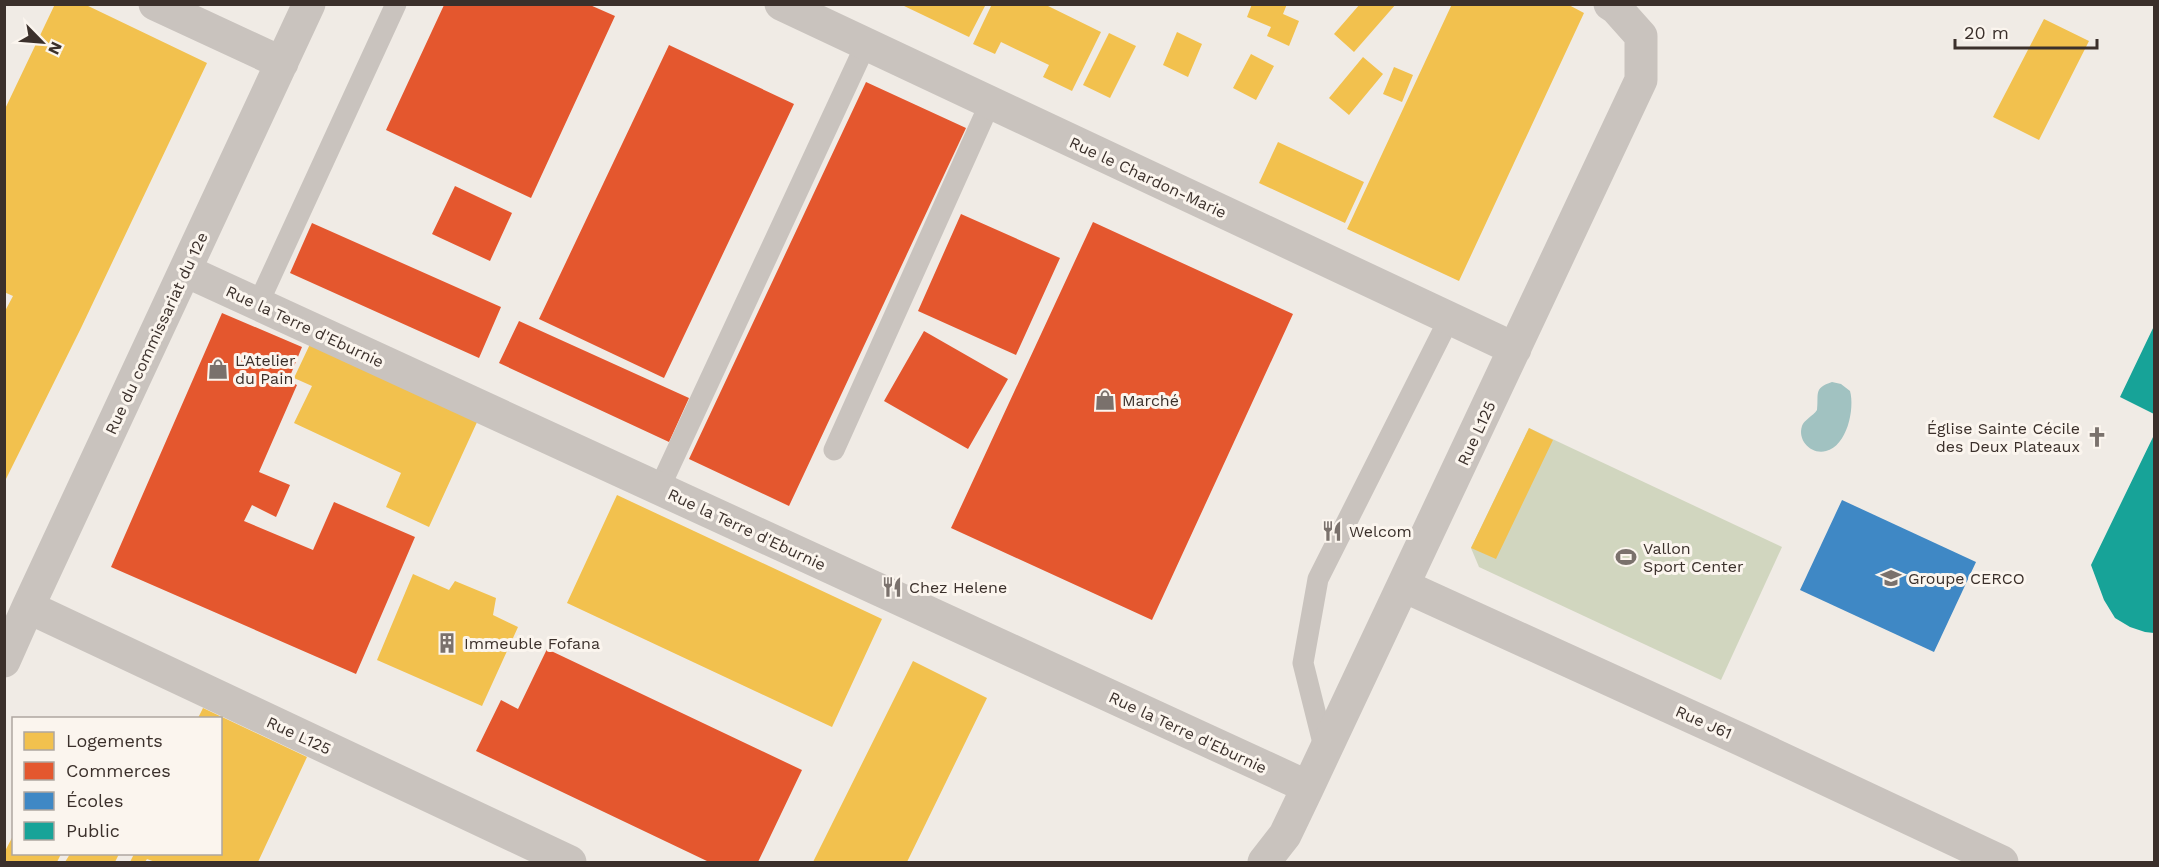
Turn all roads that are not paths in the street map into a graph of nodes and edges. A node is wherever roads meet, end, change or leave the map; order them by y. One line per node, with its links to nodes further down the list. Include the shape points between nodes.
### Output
1 (155, 4): 7 (street)
2 (309, 4): 7 (street, Rue du commissariat du 12e)
3 (396, 4): 10 (lane)
4 (780, 4): 6 (street, Rue le Chardon-Marie)
5 (1610, 4): 12 (street, Rue L125, via 1641,36 1641,80)
6 (866, 44): 8 (street, Rue le Chardon-Marie); 14 (lane)
7 (282, 63): 9 (street, Rue du commissariat du 12e)
8 (990, 103): 11 (street, Rue le Chardon-Marie); 13 (lane)
9 (186, 271): 10 (street, Rue la Terre d'Eburnie); 16 (street, Rue du commissariat du 12e)
10 (258, 304): 14 (street, Rue la Terre d'Eburnie)
11 (1449, 319): 12 (street, Rue le Chardon-Marie); 18 (lane, via 1318,579 1303,663)
12 (1515, 349): 15 (street, Rue L125)
13 (834, 450)
14 (659, 489): 19 (street, Rue la Terre d'Eburnie)
15 (1404, 586): 18 (street, Rue L125); 22 (street, Rue J61)
16 (28, 607): 17 (street, Rue du commissariat du 12e); 20 (street, Rue L125)
17 (6, 653)
18 (1325, 751): 19 (street, Rue L125)
19 (1308, 787): 21 (street, Rue L125, via 1285,835)
20 (570, 862)
21 (1264, 862)
22 (2002, 862)

